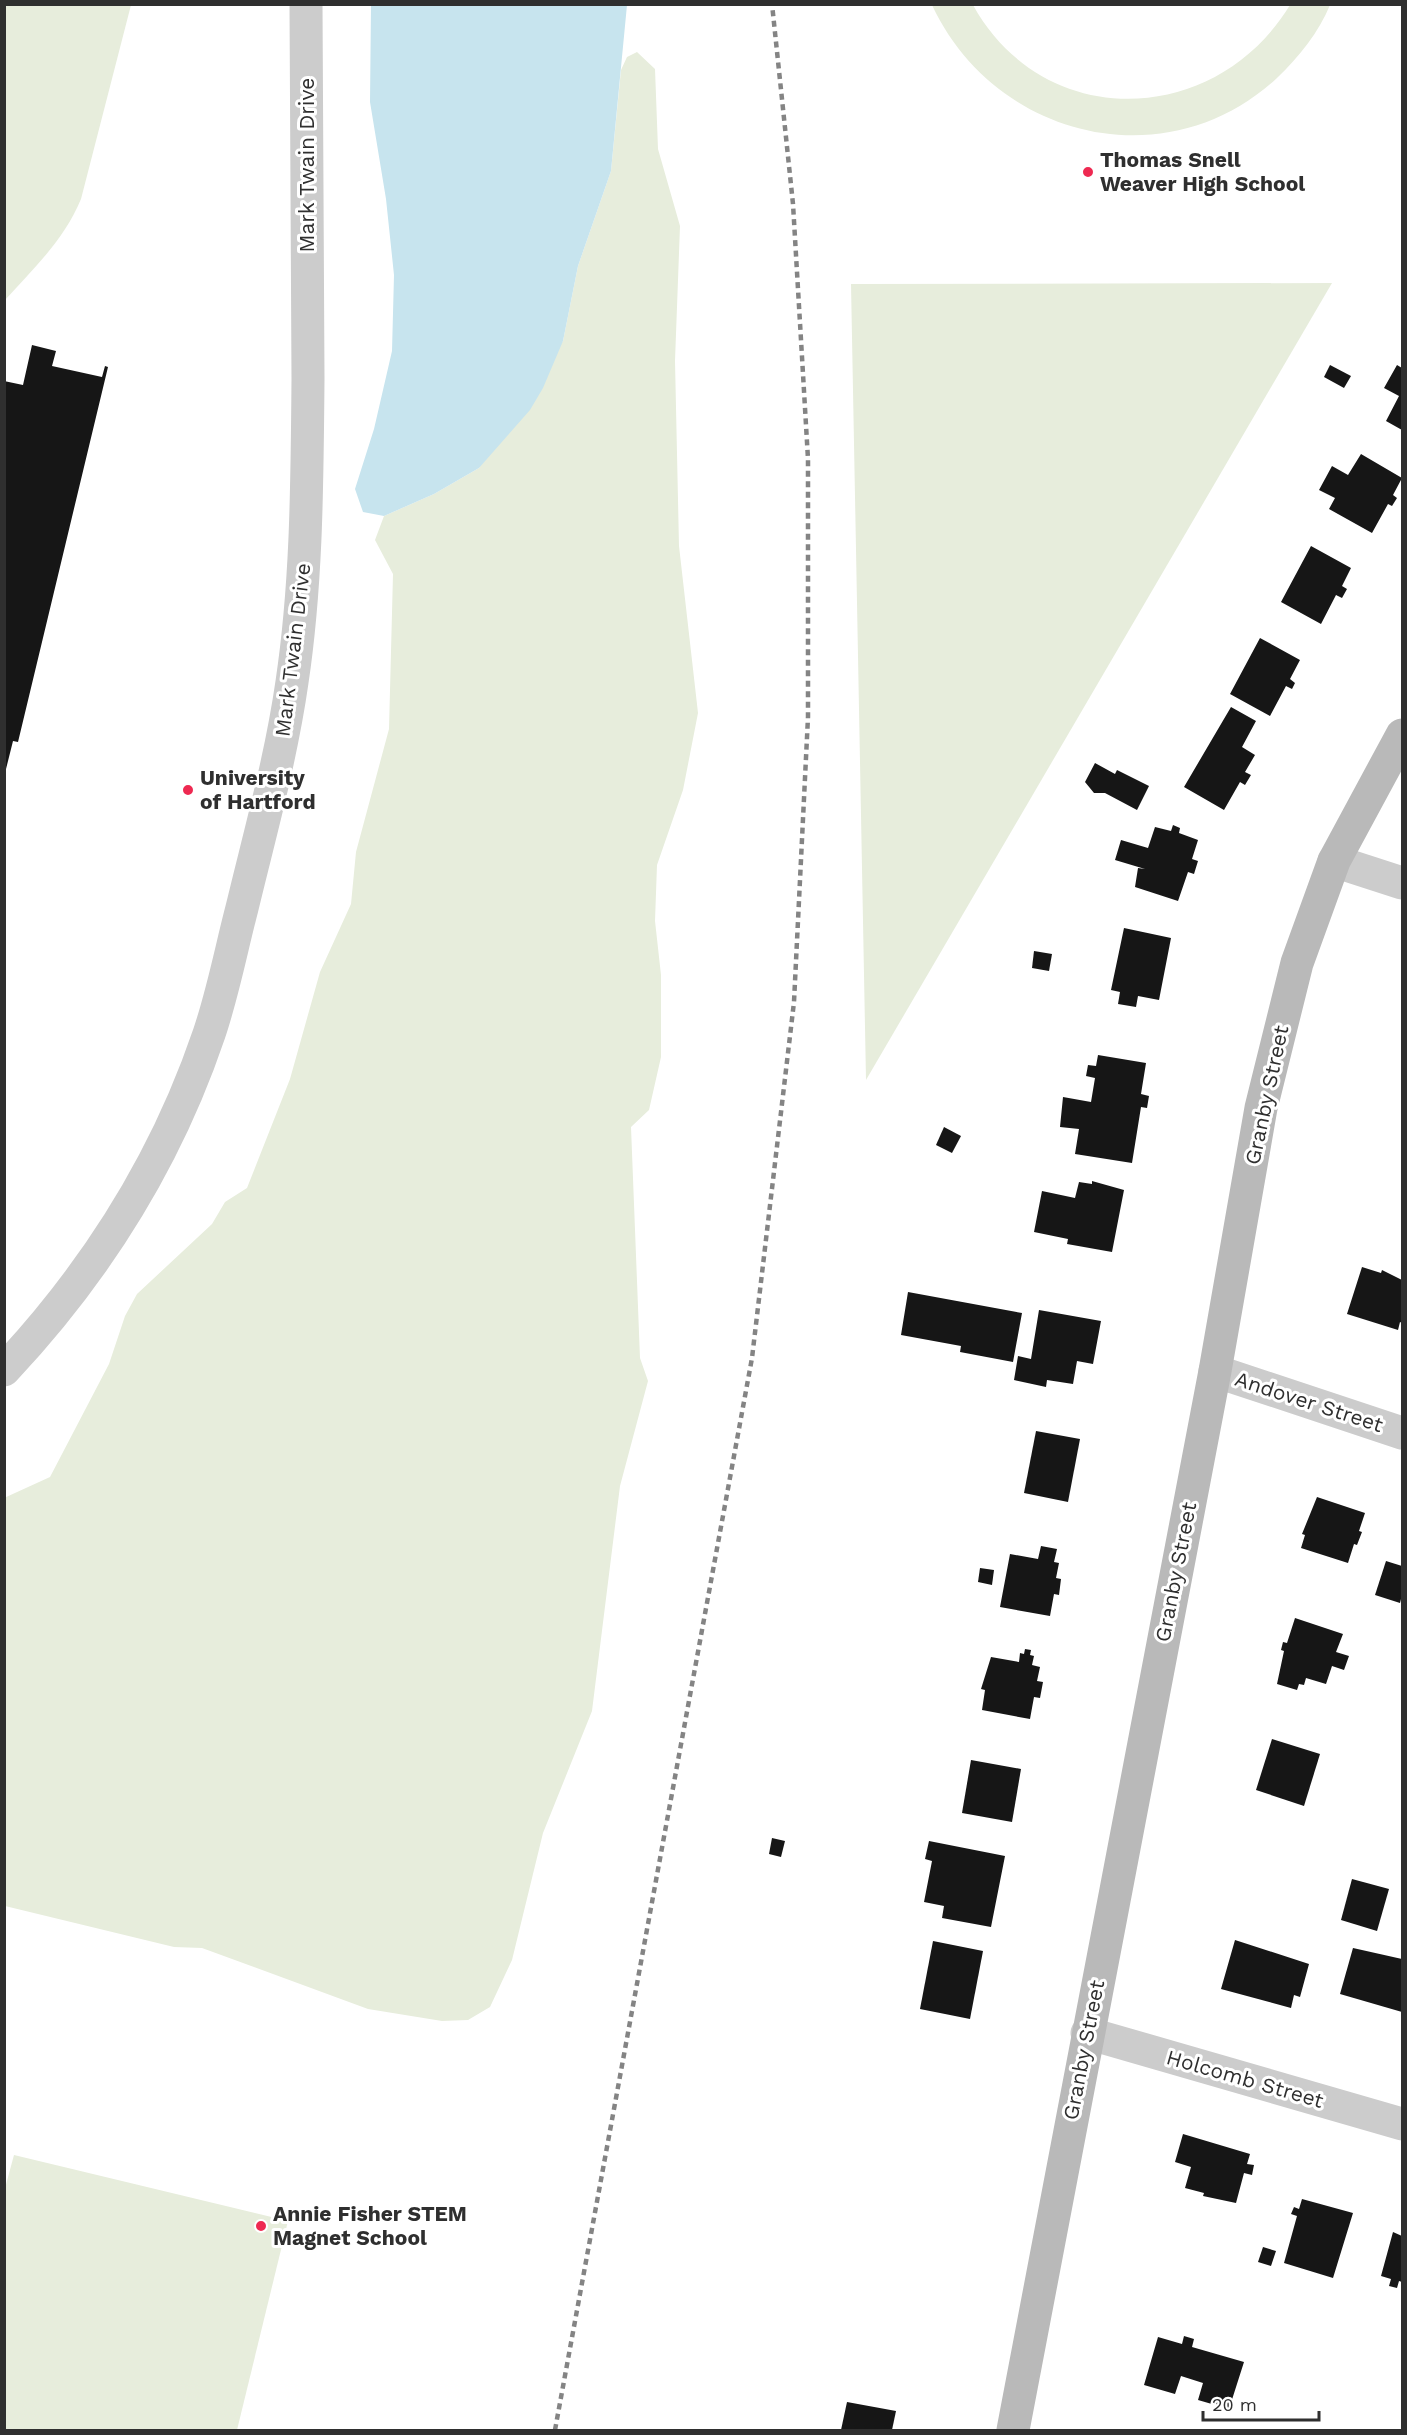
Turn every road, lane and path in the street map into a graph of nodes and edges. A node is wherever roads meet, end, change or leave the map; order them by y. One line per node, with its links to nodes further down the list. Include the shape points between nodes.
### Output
1 (306, 4): 5 (street, Mark Twain Drive, via 306,534 292,682 280,751 210,1030 169,1135 95,1261)
2 (1402, 735): 3 (main road, Granby Street)
3 (1334, 861): 4 (street); 6 (main road, Granby Street, via 1297,963 1261,1108)
4 (1402, 883)
5 (4, 1370)
6 (1215, 1371): 7 (street, Andover Street); 8 (main road, Granby Street)
7 (1402, 1433)
8 (1087, 2033): 9 (street, Holcomb Street); 10 (main road, Granby Street)
9 (1402, 2124)
10 (1013, 2430)

